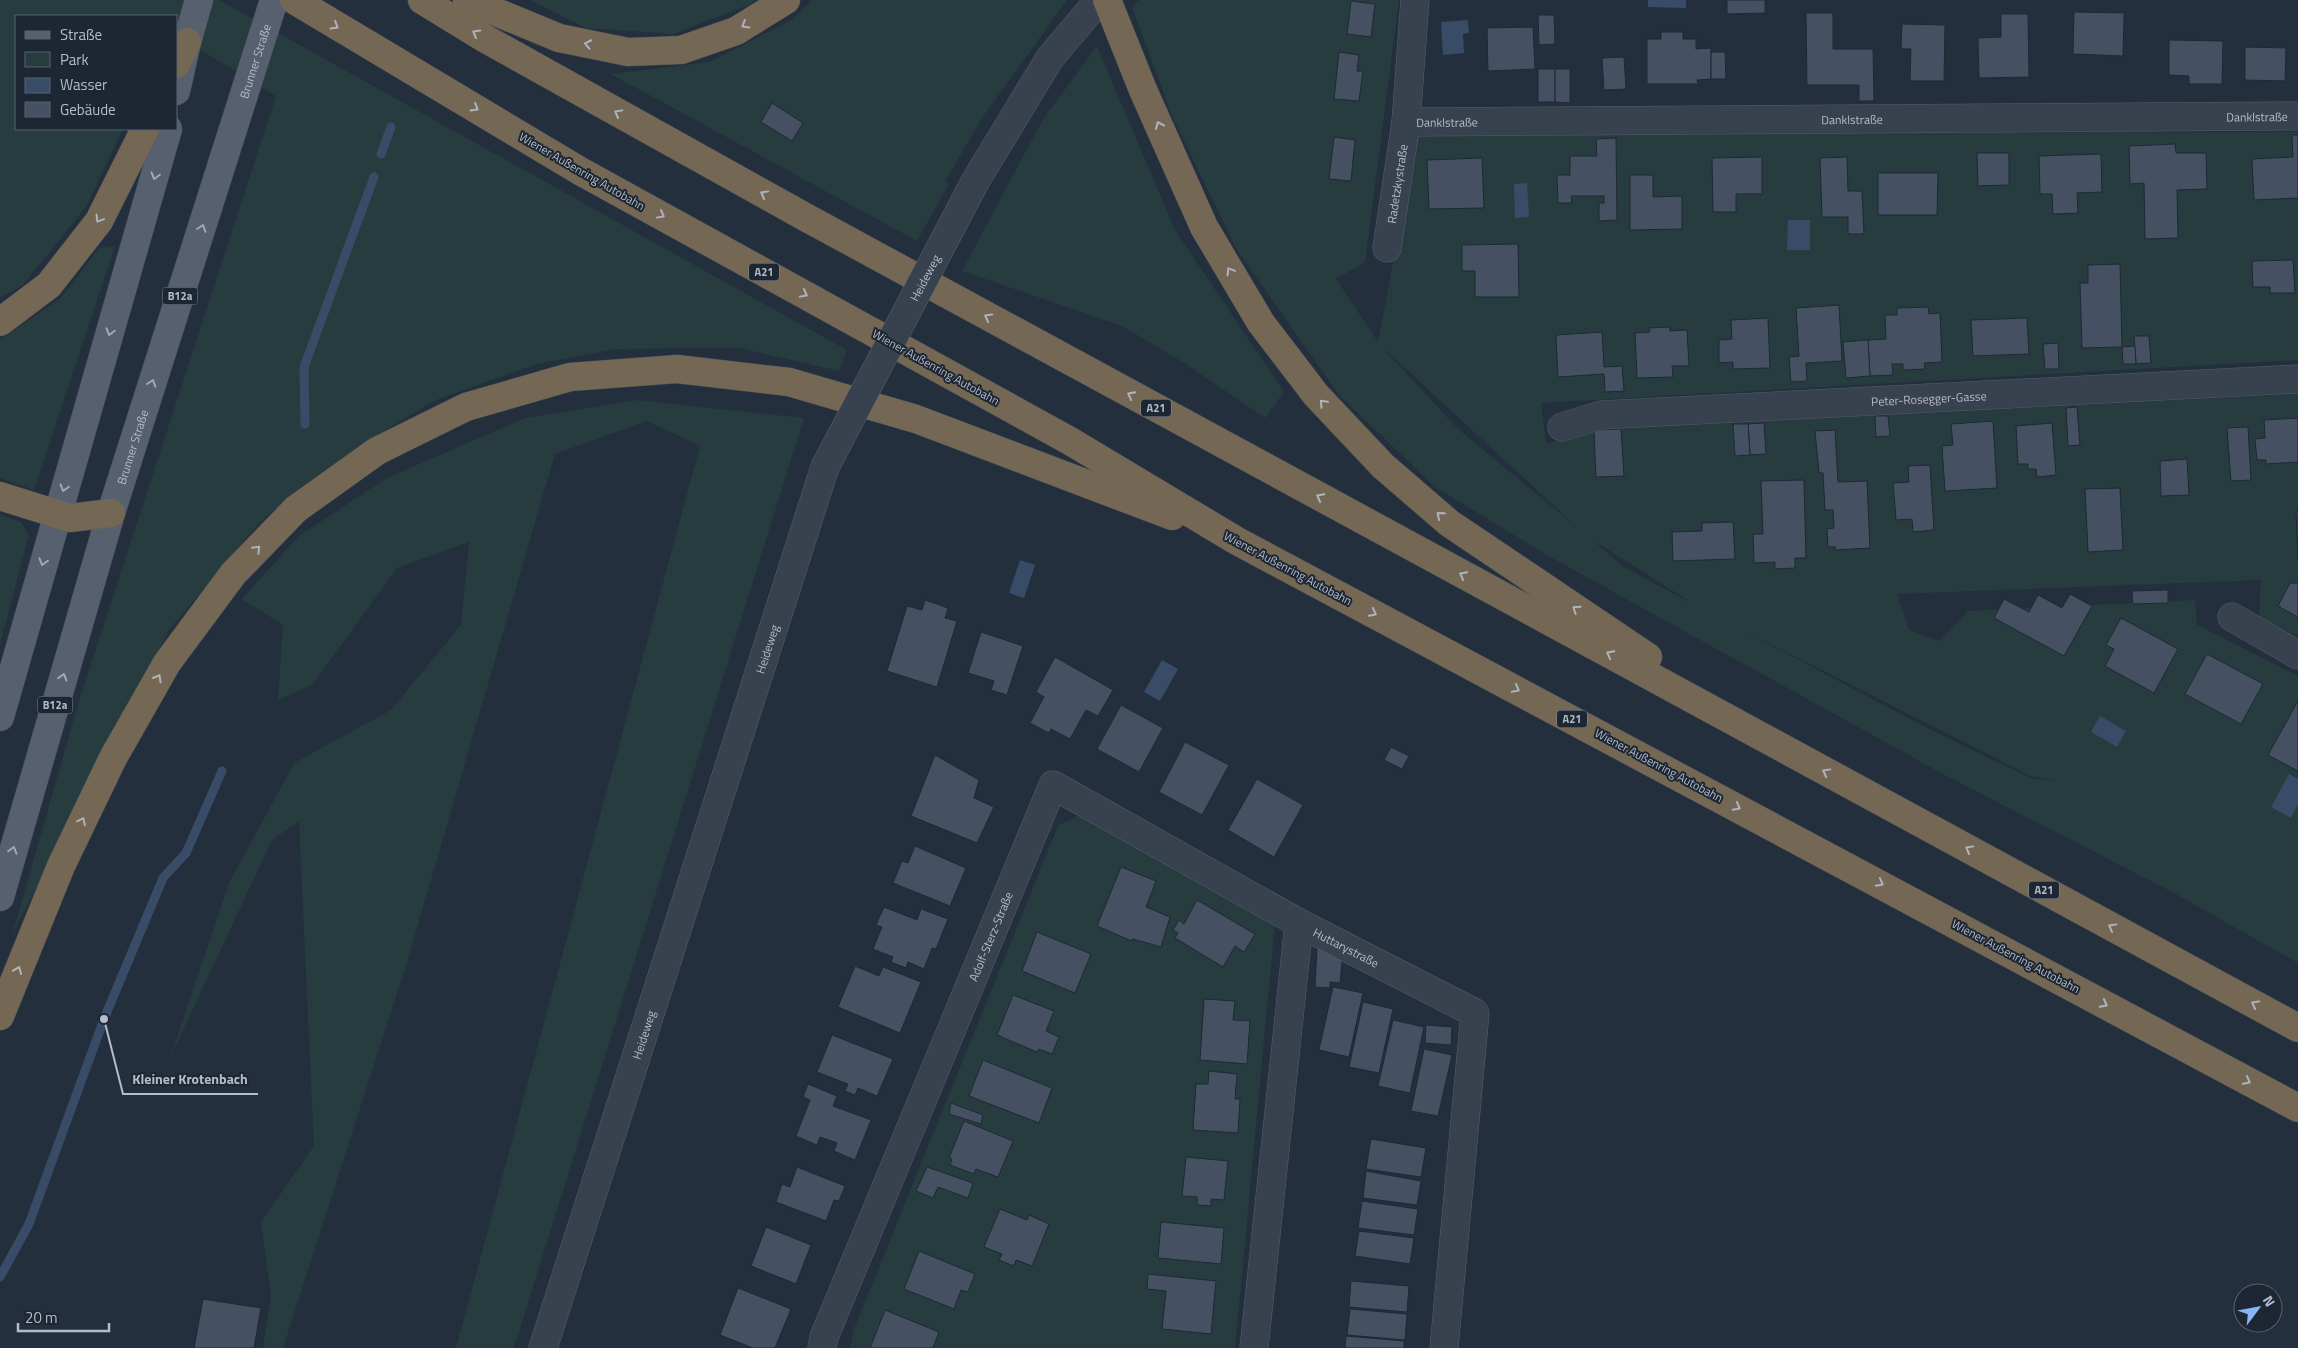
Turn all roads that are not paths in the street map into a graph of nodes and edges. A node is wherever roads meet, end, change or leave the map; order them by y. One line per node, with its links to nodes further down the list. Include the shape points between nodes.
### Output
1 (199, 0): 10 (main road)
2 (274, 0): 21 (main road, Brunner Straße / B12a, one-way to 2)
3 (294, 0): 23 (highway, Wiener Außenring Autobahn / A21, one-way to 23, via 580,171 1070,441)
4 (422, 0): 27 (highway, A21, one-way to 4, via 807,218)
5 (467, 0): 6 (highway, one-way to 5, via 736,31 681,50 628,52 559,38)
6 (786, 0)
7 (1099, 0): 33 (street, Heideweg, bridge, via 1050,58 976,180 825,467)
8 (1107, 0): 27 (highway, one-way to 8, via 1449,523 1383,466 1316,395 1261,323 1204,227)
9 (1415, 0): 13 (street, Radetzkystraße)
10 (182, 53): 11 (main road)
11 (178, 78)
12 (2298, 116): 13 (street, Danklstraße)
13 (1406, 122): 16 (street, Radetzkystraße)
14 (144, 130): 17 (highway, one-way to 17, via 99,221 49,285)
15 (168, 130): 22 (main road, one-way to 22)
16 (1387, 248)
17 (0, 322)
18 (2298, 378): 19 (street, Peter-Rosegger-Gasse, via 1601,415)
19 (1562, 427)
20 (0, 496): 22 (highway)
21 (111, 513): 22 (highway, via 70,518); 28 (main road, Brunner Straße / B12a, one-way to 21)
22 (56, 515): 26 (main road, one-way to 26)
23 (1237, 541): 30 (highway, one-way to 23, via 60,866 113,758 166,663 233,574 296,509 361,462 466,407 580,376 677,369 789,382 916,419); 32 (highway, Wiener Außenring Autobahn / A21, one-way to 32)
24 (2232, 618): 25 (street)
25 (2298, 655)
26 (0, 717)
27 (1791, 752): 31 (highway, A21, one-way to 27)
28 (0, 897)
29 (1299, 923): 34 (street, Adolf-Sterz-Straße, via 1053,785); 35 (street, Huttarystraße); 36 (street, Huttarystraße, via 1475,1013)
30 (0, 1016)
31 (2298, 1028)
32 (2298, 1108)
33 (543, 1348)
34 (822, 1348)
35 (1254, 1348)
36 (1444, 1348)

